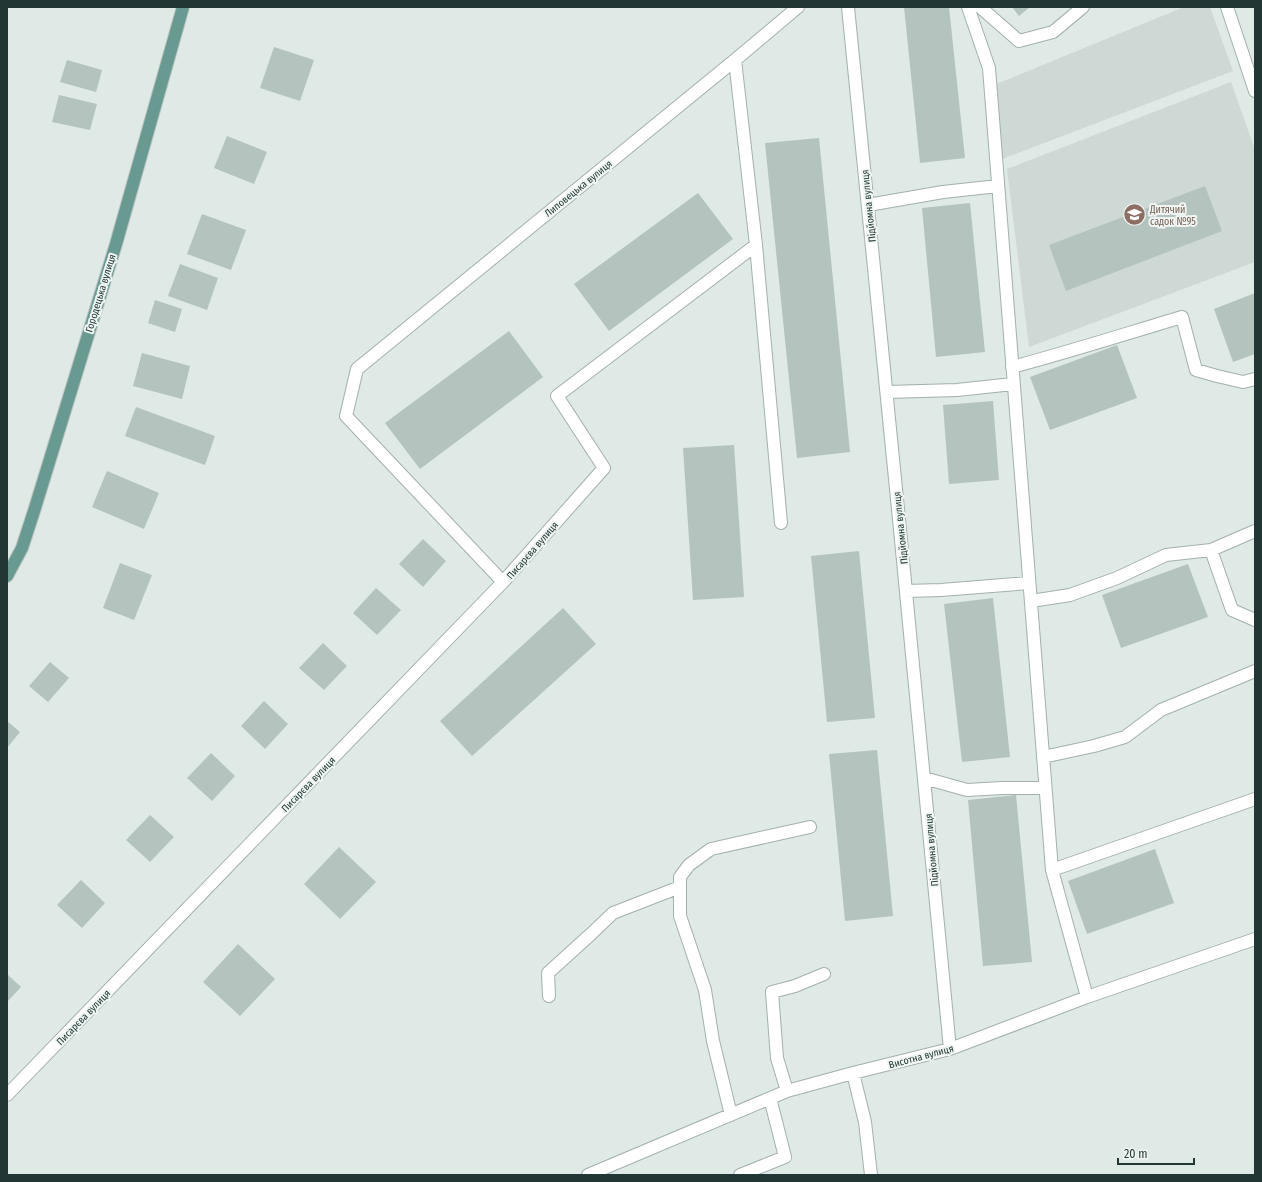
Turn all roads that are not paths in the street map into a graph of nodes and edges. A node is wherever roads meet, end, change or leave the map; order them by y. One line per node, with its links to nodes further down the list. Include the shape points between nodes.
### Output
1 (183, 7): 20 (main road, Городецька вулиця, via 116,244 35,508 22,548)
2 (798, 7): 8 (street, Липовецька вулиця)
3 (848, 7): 11 (street, Підйомна вулиця)
4 (968, 7): 10 (street, via 989,68)
5 (980, 7): 6 (street, via 1019,41 1053,32)
6 (1082, 7)
7 (1227, 7): 9 (street)
8 (735, 60): 12 (street); 21 (street, Липовецька вулиця, via 357,369 346,416)
9 (1255, 91)
10 (998, 186): 11 (street, via 942,192); 13 (street)
11 (868, 205): 16 (street, Підйомна вулиця)
12 (756, 245): 17 (street); 21 (street, Писарєва вулиця, via 557,396 604,468)
13 (1012, 367): 14 (street, via 1182,317 1196,370 1243,382); 15 (street)
14 (1255, 379)
15 (1014, 384): 16 (street, via 957,390); 22 (street)
16 (886, 392): 23 (street, Підйомна вулиця)
17 (781, 523)
18 (1255, 530): 19 (street)
19 (1211, 550): 24 (street, via 1166,555 1070,596); 25 (street, via 1232,610)
20 (7, 576)
21 (503, 582): 41 (street, Писарєва вулиця)
22 (1029, 583): 23 (street); 24 (street)
23 (906, 591): 28 (street, Підйомна вулиця)
24 (1031, 601): 27 (street)
25 (1255, 620)
26 (1255, 671): 27 (street, via 1161,710 1125,737)
27 (1043, 756): 29 (street)
28 (924, 778): 29 (street, via 967,790); 38 (street, Підйомна вулиця)
29 (1045, 788): 32 (street)
30 (1255, 799): 32 (street)
31 (810, 827): 33 (street, via 711,849 689,865 680,877)
32 (1052, 870): 37 (street)
33 (680, 887): 36 (street, via 612,913 548,973); 43 (street, via 680,916 705,990 713,1041)
34 (1255, 939): 37 (street, Висотна вулиця)
35 (824, 974): 40 (street, via 772,992 777,1058)
36 (549, 996)
37 (1087, 997): 38 (street, Висотна вулиця)
38 (950, 1049): 39 (street, Висотна вулиця)
39 (853, 1073): 40 (street, Висотна вулиця); 46 (street, via 866,1122)
40 (787, 1091): 42 (street, Висотна вулиця)
41 (7, 1095)
42 (770, 1098): 43 (street, Висотна вулиця); 45 (street, via 785,1158)
43 (731, 1115): 44 (street, Висотна вулиця)
44 (588, 1175)
45 (740, 1175)
46 (871, 1175)

